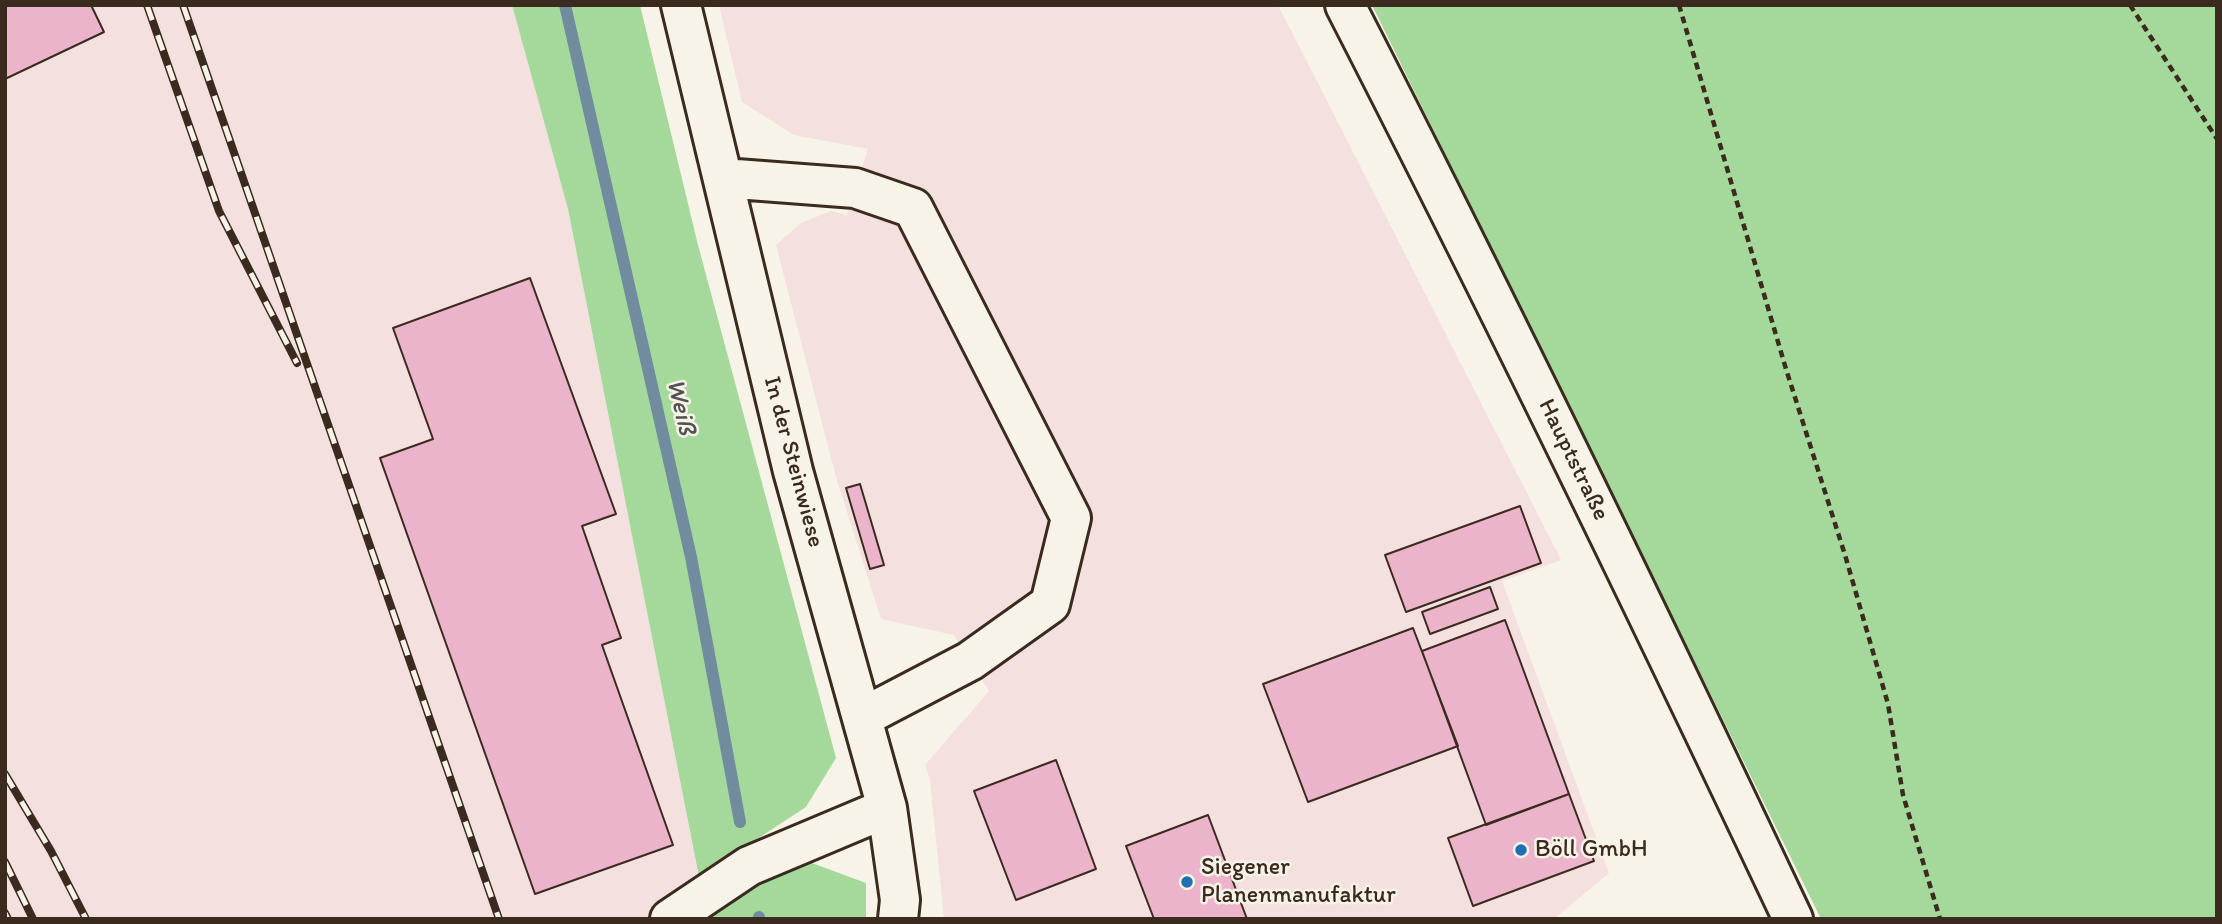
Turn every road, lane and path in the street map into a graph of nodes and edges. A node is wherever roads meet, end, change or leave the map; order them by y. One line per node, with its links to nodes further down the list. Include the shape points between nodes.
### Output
1 (681, 5): 6 (main road, In der Steinwiese)
2 (1345, 5): 11 (main road, Hauptstraße, via 1663,644)
3 (1679, 5): 12 (path, via 1849,567 1888,704 1903,795)
4 (2130, 5): 5 (path)
5 (2217, 139)
6 (723, 177): 7 (main road, In der Steinwiese, via 793,471); 7 (main road, via 855,188 913,208 1071,518 1050,604 970,661)
7 (863, 717): 8 (main road, In der Steinwiese)
8 (887, 808): 9 (main road, via 750,866); 10 (main road, In der Steinwiese, via 900,900)
9 (670, 919)
10 (898, 919)
11 (1793, 919)
12 (1940, 919)

